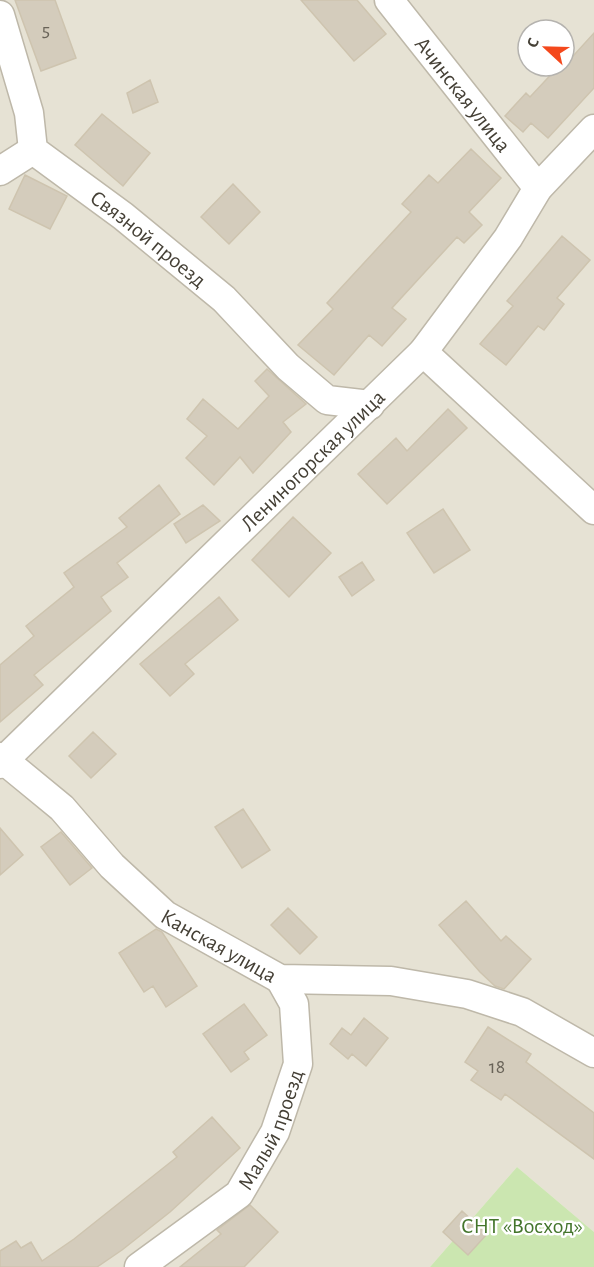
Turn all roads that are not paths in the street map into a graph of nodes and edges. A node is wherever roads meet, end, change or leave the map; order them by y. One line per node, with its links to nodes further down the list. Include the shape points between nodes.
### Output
1 (389, 0): 6 (street, Ачинская улица)
2 (0, 15): 4 (street, via 29,113)
3 (594, 129): 6 (street, Лениногорская улица)
4 (33, 150): 5 (street); 8 (street, Связной проезд, via 123,216 224,299 288,367 327,400)
5 (0, 171)
6 (538, 188): 7 (street, Лениногорская улица, via 508,238)
7 (423, 352): 8 (street, Лениногорская улица); 9 (street)
8 (370, 405): 10 (street, Лениногорская улица)
9 (594, 510)
10 (1, 761): 11 (street, Канская улица, via 62,808 112,866 165,915)
11 (280, 979): 12 (street, Канская улица, via 391,981 467,994 522,1012); 13 (street, Малый проезд, via 294,1004 298,1064 275,1132 239,1194)
12 (594, 1053)
13 (139, 1267)

